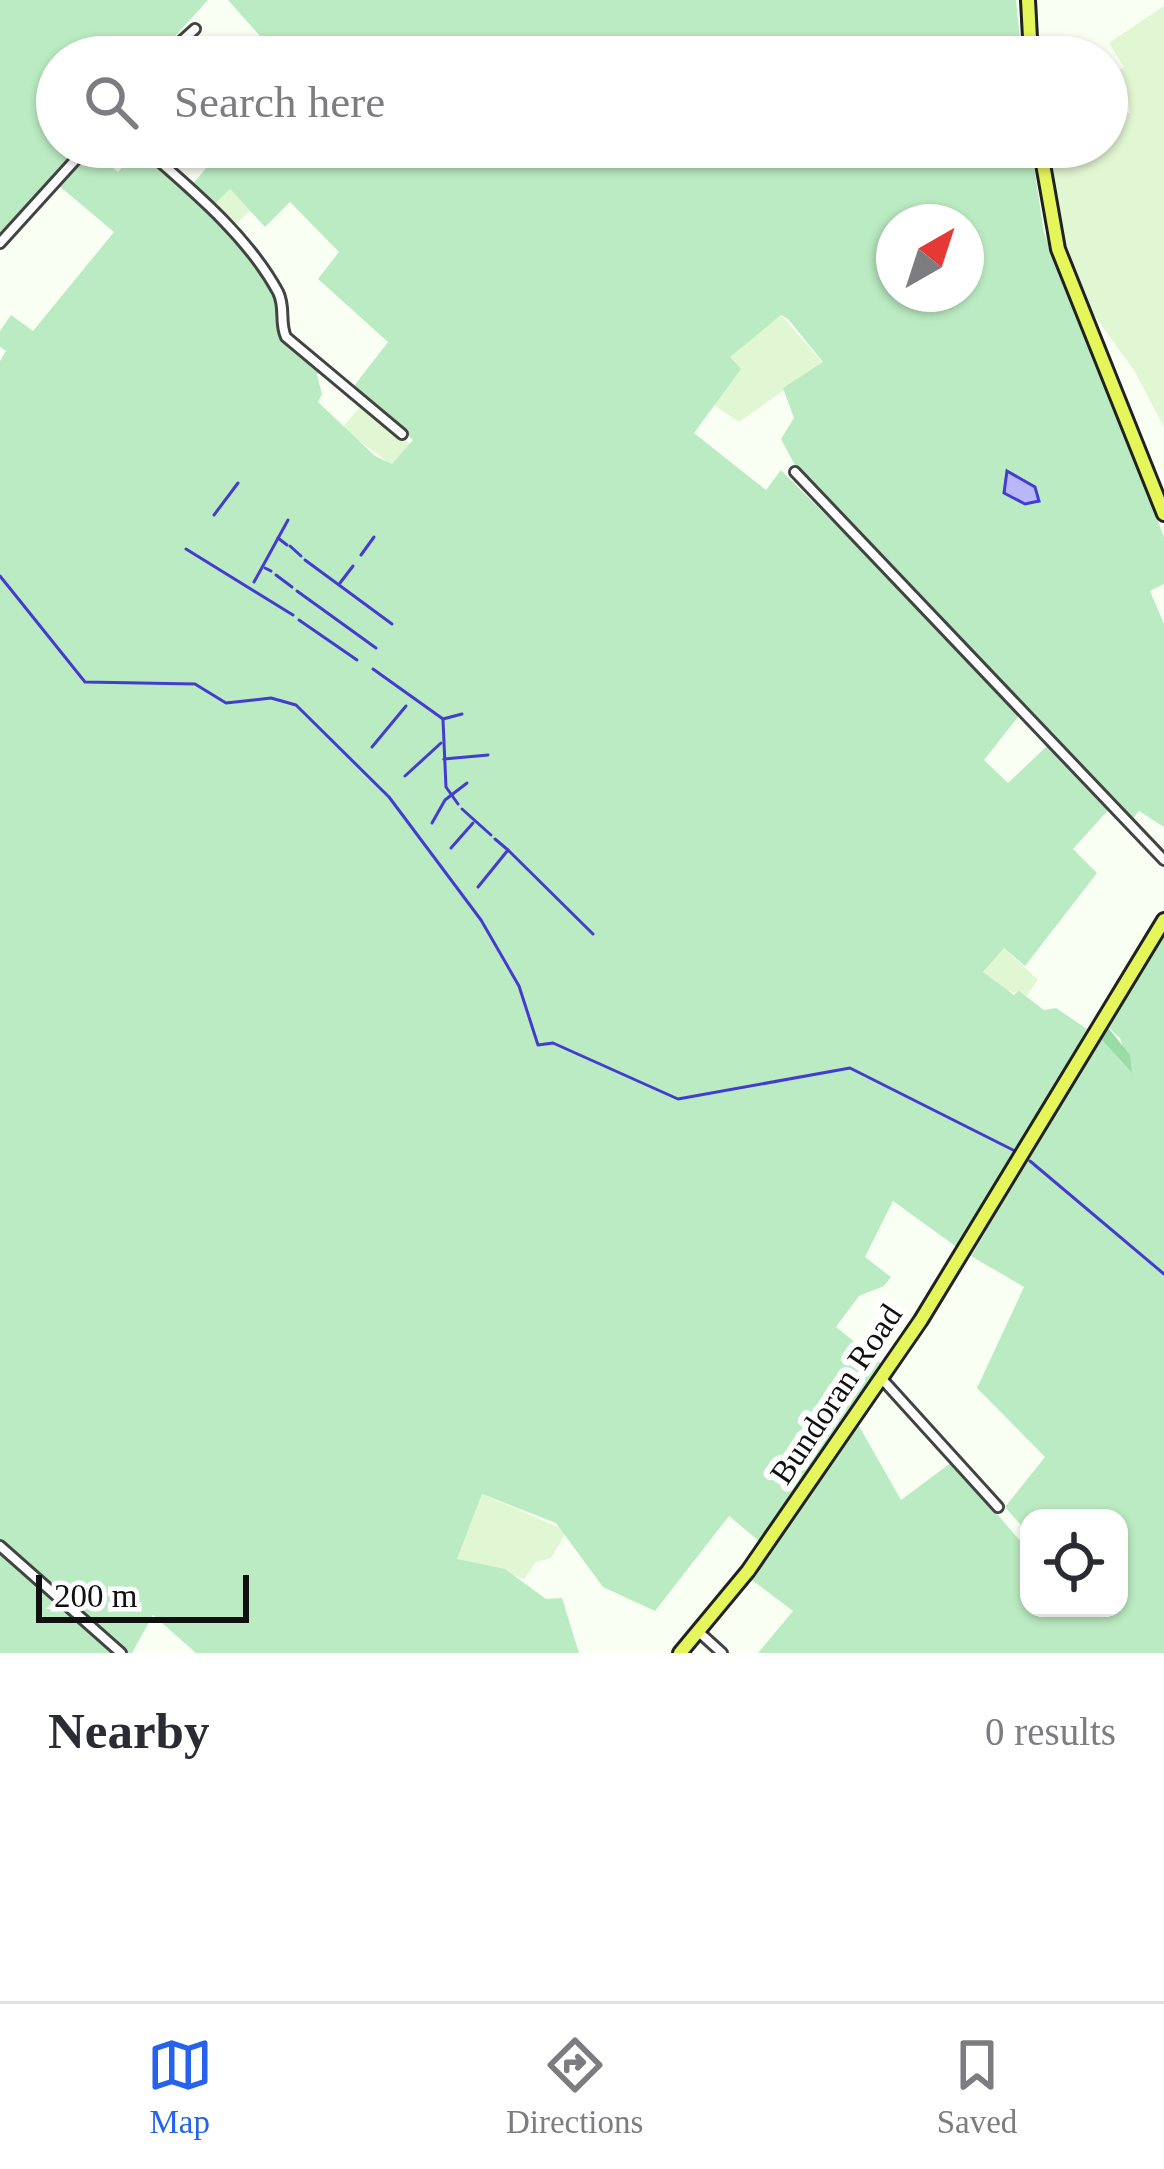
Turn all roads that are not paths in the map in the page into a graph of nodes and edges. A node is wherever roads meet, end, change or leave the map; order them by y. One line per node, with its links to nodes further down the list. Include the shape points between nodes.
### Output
1 (1028, 0): 4 (highway)
2 (195, 28): 3 (street)
3 (186, 36)
4 (1030, 36)
5 (68, 168): 8 (street)
6 (166, 168): 9 (street, via 226,224 277,290 286,337)
7 (1044, 168): 11 (highway, via 1058,249)
8 (0, 243)
9 (402, 434)
10 (795, 472): 12 (street)
11 (1164, 514)
12 (1164, 860)
13 (1164, 920): 14 (highway, Bundoran Road)
14 (881, 1378): 15 (street); 17 (highway, Bundoran Road)
15 (998, 1507)
16 (0, 1546): 18 (street)
17 (700, 1633): 19 (highway, Bundoran Road); 20 (street)
18 (121, 1653)
19 (680, 1653)
20 (722, 1653)

